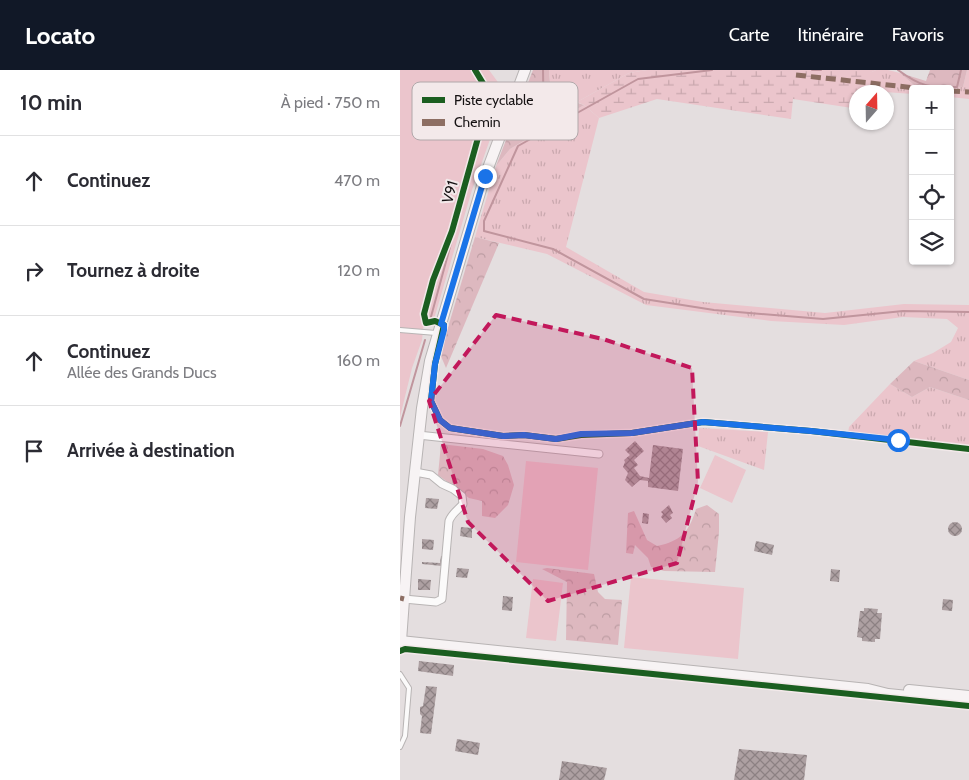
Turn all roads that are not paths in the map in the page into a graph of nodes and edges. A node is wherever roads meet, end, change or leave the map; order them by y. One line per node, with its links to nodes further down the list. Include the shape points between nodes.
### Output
1 (525, 70): 2 (main road)
2 (520, 82)
3 (499, 140): 5 (main road, via 464,240)
4 (400, 330): 5 (lane)
5 (438, 333): 6 (main road)
6 (418, 435): 7 (street); 8 (main road)
7 (599, 454)
8 (415, 472): 9 (main road); 9 (street, via 431,475 453,489 462,496 463,504 450,521 442,599 436,602)
9 (404, 599): 10 (main road)
10 (400, 644): 12 (main road, via 462,647)
11 (400, 674): 15 (lane, via 409,688 405,736)
12 (868, 689): 13 (main road); 14 (main road)
13 (969, 696)
14 (969, 702)
15 (400, 747)

